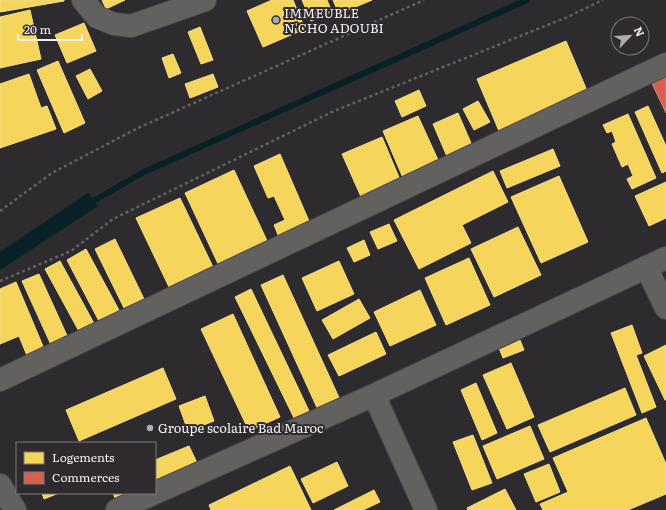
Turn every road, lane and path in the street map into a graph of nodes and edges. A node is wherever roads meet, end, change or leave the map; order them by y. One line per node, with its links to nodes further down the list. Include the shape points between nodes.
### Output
1 (83, 0): 2 (street, via 97,17 114,24 130,26)
2 (205, 0)
3 (424, 0): 6 (path, via 138,128 52,173)
4 (603, 0): 9 (path, via 334,111 113,219 71,251)
5 (666, 64): 11 (street)
6 (0, 210)
7 (666, 258): 8 (street)
8 (646, 267): 10 (street); 12 (street)
9 (0, 281)
10 (666, 308)
11 (0, 380)
12 (374, 395): 14 (street); 18 (street)
13 (0, 485): 16 (street)
14 (156, 493)
15 (153, 494): 17 (street)
16 (15, 510)
17 (117, 510)
18 (426, 510)

